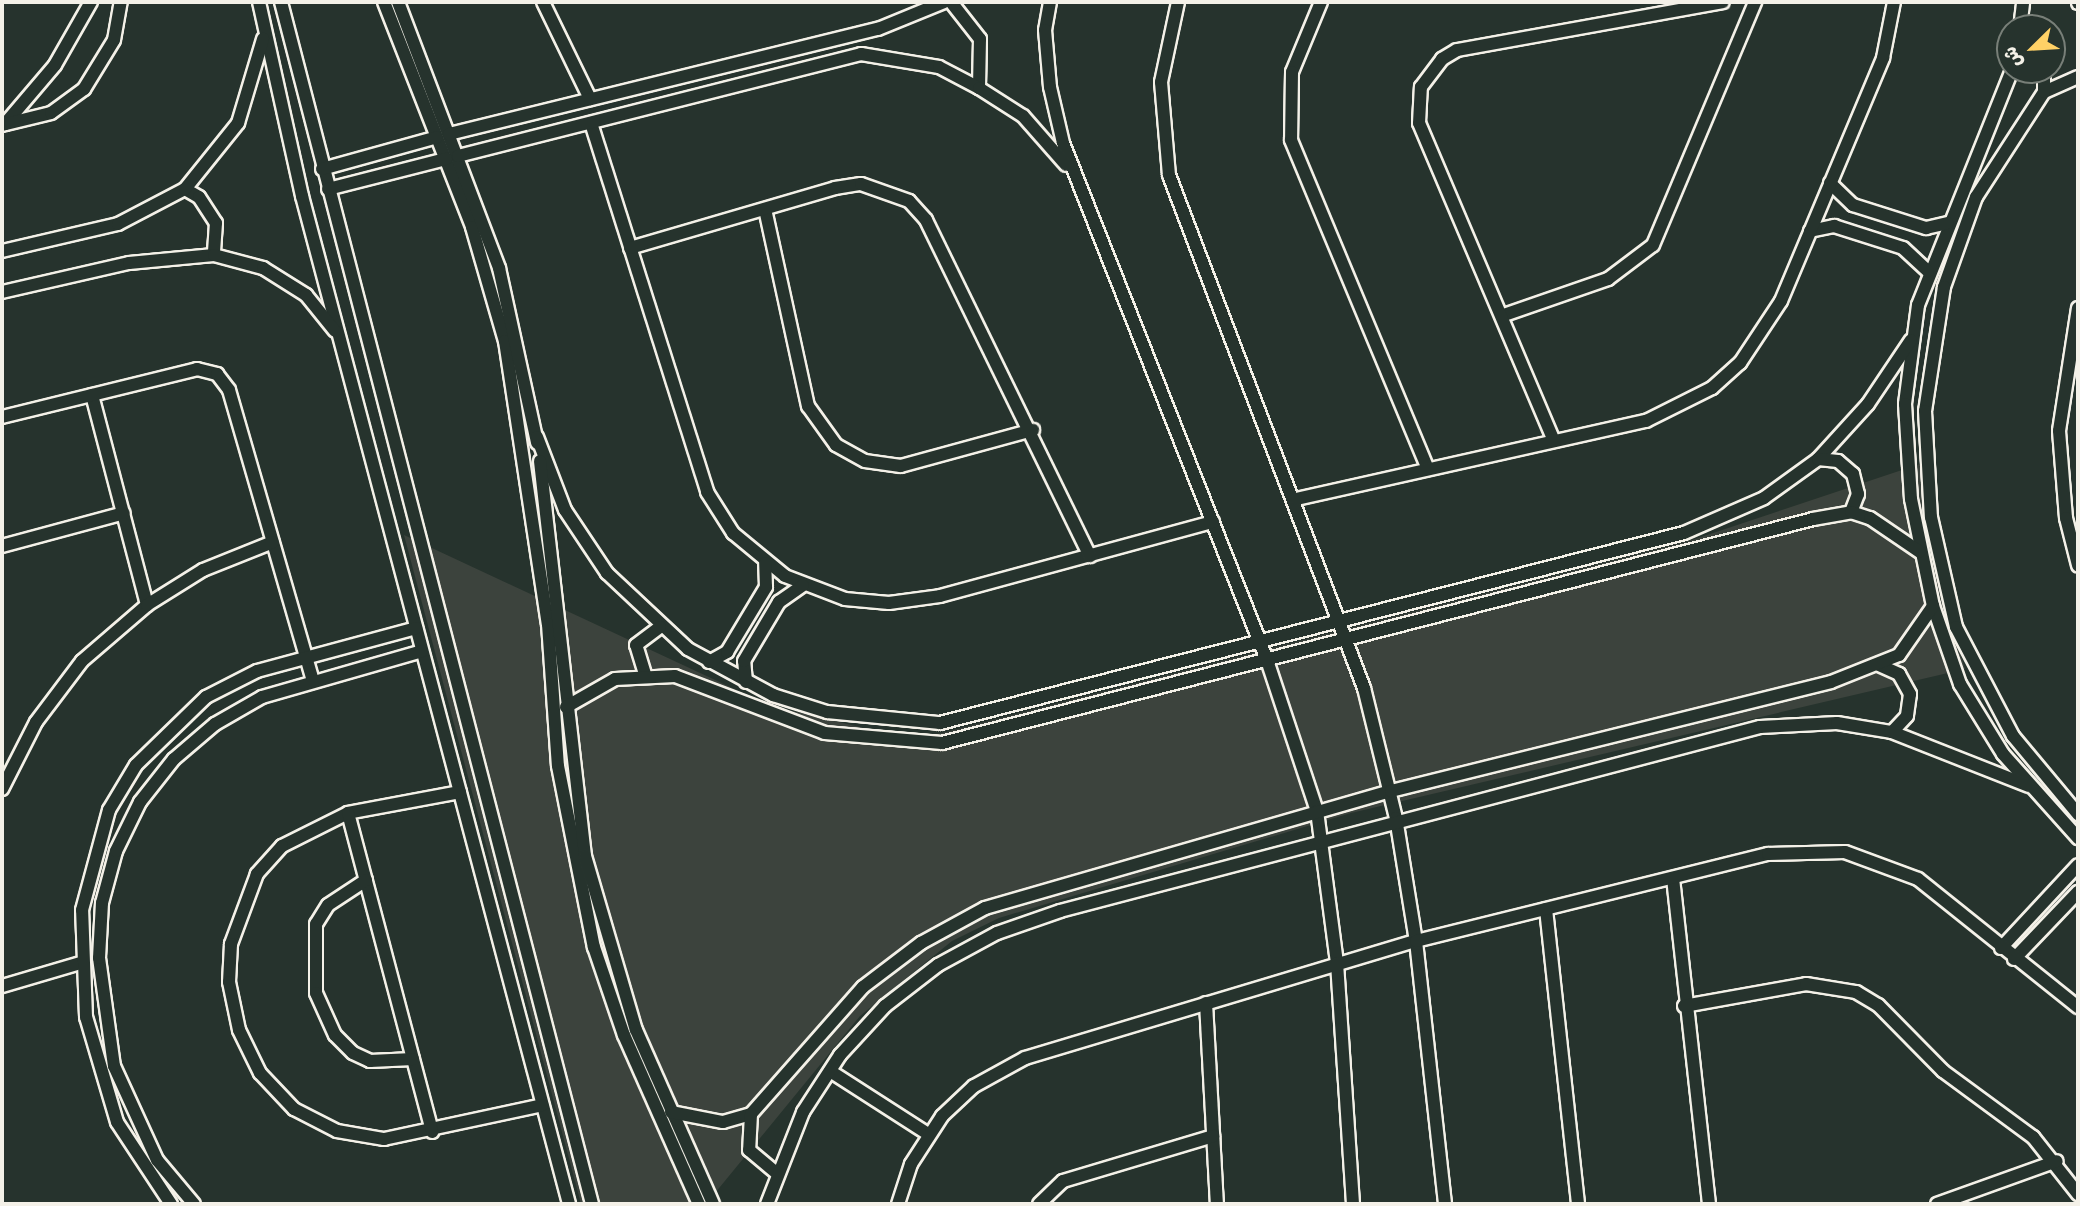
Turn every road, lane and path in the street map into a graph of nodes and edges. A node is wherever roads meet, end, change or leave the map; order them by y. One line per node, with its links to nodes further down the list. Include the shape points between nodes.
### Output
1 (90, 2): 25 (street, via 55,65)
2 (121, 2): 25 (street, via 114,40 84,89 51,113)
3 (259, 2): 16 (street)
4 (281, 2): 28 (street)
5 (384, 2): 22 (street)
6 (398, 2): 22 (street)
7 (543, 2): 23 (street)
8 (944, 2): 23 (street, via 878,29)
9 (951, 2): 20 (street, via 980,39)
10 (1050, 2): 32 (street, via 1045,30 1049,87)
11 (1178, 2): 53 (street, via 1161,82 1169,175)
12 (1321, 2): 52 (street, via 1292,72 1292,140)
13 (1723, 2): 43 (street, via 1468,47 1430,72 1419,96 1419,123)
14 (1755, 2): 43 (street, via 1653,246 1608,279)
15 (1894, 2): 29 (street, via 1883,58)
16 (264, 35): 30 (street, via 238,123); 44 (street)
17 (2078, 76): 21 (street)
18 (2006, 84): 34 (street)
19 (2044, 84): 21 (street)
20 (979, 88): 24 (street, via 939,67 861,54); 32 (street, via 1032,125 1058,152)
21 (2044, 92): 87 (street, via 2001,149 1957,241 1929,350 1926,461 1941,570 1966,650 2013,736)
22 (428, 96): 26 (street)
23 (590, 99): 26 (street)
24 (590, 123): 27 (street); 37 (street)
25 (3, 124)
26 (443, 135): 27 (street); 28 (street)
27 (452, 158): 31 (street); 35 (street)
28 (322, 169): 31 (street)
29 (1830, 183): 34 (street, via 1853,205 1926,228); 36 (street)
30 (185, 189): 38 (street, via 118,224); 39 (street, via 199,197 216,223)
31 (328, 189): 119 (street)
32 (1084, 196): 56 (street)
33 (765, 209): 37 (street); 48 (street, via 860,184 909,201 926,220); 48 (street, via 808,407 836,445 865,461 901,466)
34 (1947, 223): 40 (street)
35 (478, 226): 49 (street, via 518,338); 120 (street, via 520,411 572,858 624,1035)
36 (1811, 230): 40 (street, via 1833,226 1903,248); 50 (street, via 1763,334 1712,388 1646,421)
37 (630, 248): 61 (street, via 706,492 733,533)
38 (2, 251)
39 (214, 255): 41 (street, via 129,263); 44 (street, via 263,268 306,295)
40 (1928, 271): 45 (street)
41 (2, 292)
42 (2078, 309): 62 (street, via 2059,431 2066,518)
43 (1504, 315): 50 (street)
44 (338, 335): 68 (street)
45 (1911, 340): 51 (street, via 1868,404); 59 (street, via 1907,453)
46 (92, 395): 47 (street); 55 (street); 57 (street, via 198,369 217,374 229,390)
47 (2, 417)
48 (1033, 430): 60 (street)
49 (537, 437): 67 (street, via 565,509 607,573); 79 (street)
50 (1554, 441): 52 (street)
51 (1818, 458): 54 (street, via 1838,461 1853,474 1858,494); 66 (street, via 1764,498 1684,533)
52 (1428, 469): 53 (street)
53 (1296, 499): 66 (street)
54 (1851, 512): 59 (street, via 1897,533); 69 (street)
55 (124, 513): 58 (street); 64 (street)
56 (1213, 522): 60 (street); 70 (street)
57 (273, 542): 64 (street, via 203,570); 72 (street)
58 (2, 546)
59 (1920, 552): 65 (street)
60 (1090, 556): 63 (street, via 940,596 889,603)
61 (765, 563): 63 (street); 74 (street, via 766,587 727,652)
62 (2078, 565)
63 (803, 585): 78 (street, via 779,602 744,661)
64 (147, 605): 82 (street, via 82,661 36,722)
65 (1933, 606): 75 (street, via 1913,643); 81 (street, via 1960,684)
66 (1343, 620): 69 (street); 70 (street)
67 (660, 627): 74 (street); 76 (street, via 636,645)
68 (416, 628): 71 (street); 72 (street)
69 (1350, 639): 73 (street); 83 (street)
70 (1259, 641): 73 (street); 78 (street, via 940,723 827,712)
71 (422, 651): 77 (street); 84 (street)
72 (307, 656): 77 (street); 99 (street, via 206,697 136,765 91,858)
73 (1267, 660): 76 (street, via 942,743 825,733 676,676); 85 (street)
74 (709, 662): 78 (street)
75 (1879, 665): 80 (street, via 1899,674 1910,694 1907,716); 83 (street)
76 (645, 674): 79 (street, via 615,679)
77 (313, 681): 117 (street, via 226,717 174,759 128,827 102,903 103,1013 114,1066 157,1160)
78 (746, 682)
79 (566, 708): 108 (street, via 585,856 607,944)
80 (1892, 732): 81 (street); 88 (street, via 1837,723 1760,727)
81 (2029, 786): 90 (street)
82 (2, 789)
83 (1391, 791): 85 (street); 88 (street)
84 (460, 792): 86 (street); 107 (street)
85 (1317, 811): 89 (street); 109 (street, via 985,908 921,943 863,988)
86 (348, 813): 93 (street); 110 (street, via 282,846 239,907 229,982 239,1030 260,1073 285,1100 337,1131 384,1139)
87 (2078, 814)
88 (1396, 818): 89 (street); 96 (street)
89 (1323, 838): 100 (street); 106 (street, via 997,933 938,965 885,1006)
90 (2078, 838)
91 (2078, 865): 97 (street)
92 (1673, 878): 95 (street); 97 (street, via 1768,854 1845,852 1918,879); 103 (street)
93 (366, 880): 105 (street); 105 (street, via 328,905 316,924 316,993 335,1035 353,1053 370,1061)
94 (2078, 892): 98 (street)
95 (1546, 909): 96 (street); 128 (street)
96 (1416, 941): 100 (street); 127 (street)
97 (2001, 948): 98 (street)
98 (2014, 959): 104 (street)
99 (80, 963): 101 (street); 116 (street, via 95,1057 117,1122)
100 (1337, 963): 102 (street); 126 (street)
101 (2, 986)
102 (1206, 1003): 111 (street, via 1025,1058 974,1086); 112 (street)
103 (1684, 1006): 113 (street, via 1807,984 1856,992); 129 (street)
104 (2078, 1007)
105 (413, 1059): 110 (street)
106 (830, 1071): 111 (street); 114 (street)
107 (542, 1105): 110 (street); 118 (street)
108 (671, 1112): 109 (street, via 723,1122); 121 (street)
109 (751, 1114): 114 (street, via 749,1150)
110 (432, 1132)
111 (928, 1134): 123 (street)
112 (1213, 1136): 124 (street, via 1063,1181); 125 (street)
113 (2057, 1161): 115 (street); 130 (street)
114 (776, 1173): 122 (street)
115 (2078, 1194)
116 (172, 1204)
117 (194, 1204)
118 (569, 1204)
119 (592, 1204)
120 (699, 1204)
121 (713, 1204)
122 (767, 1204)
123 (898, 1204)
124 (1039, 1204)
125 (1217, 1204)
126 (1353, 1204)
127 (1445, 1204)
128 (1578, 1204)
129 (1709, 1204)
130 (1937, 1204)

